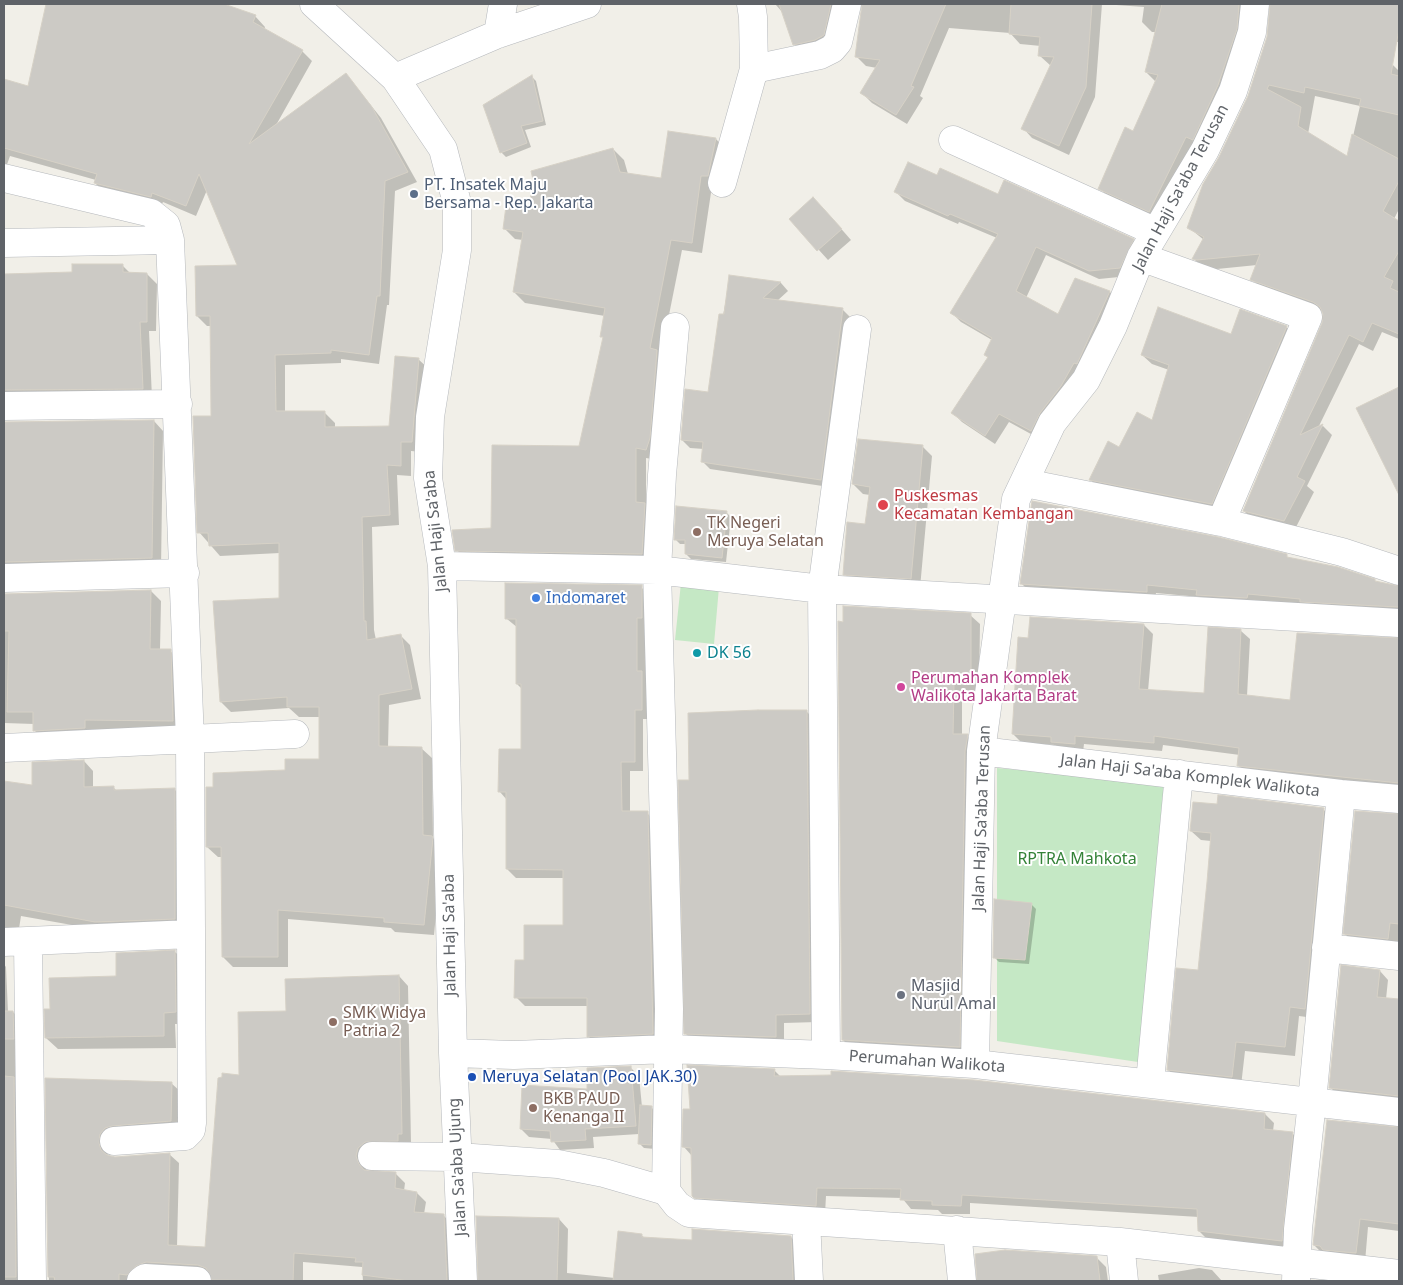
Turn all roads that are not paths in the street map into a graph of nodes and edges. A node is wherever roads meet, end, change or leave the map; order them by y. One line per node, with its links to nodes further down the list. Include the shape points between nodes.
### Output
1 (314, 4): 9 (street, Jalan Haji Sa'aba)
2 (504, 4): 7 (street)
3 (587, 4): 7 (street)
4 (751, 4): 8 (street)
5 (847, 4): 8 (street, via 838,42 832,49 820,55)
6 (1255, 4): 13 (street, Jalan Haji Sa'aba Terusan, via 1252,32 1233,92 1205,150)
7 (498, 34): 9 (street)
8 (754, 69): 12 (street)
9 (395, 78): 23 (street, Jalan Haji Sa'aba, via 443,149 457,203 457,250 430,417 428,478)
10 (953, 140): 13 (street)
11 (4, 178): 14 (street, via 151,213 166,226)
12 (722, 183)
13 (1156, 232): 16 (street, Jalan Haji Sa'aba Terusan)
14 (170, 240): 15 (street); 19 (street)
15 (4, 243)
16 (1141, 257): 21 (street, Jalan Haji Sa'aba Terusan, via 1113,326 1086,380 1052,423); 22 (street, via 1308,317)
17 (675, 327): 24 (street)
18 (856, 329): 28 (street)
19 (178, 404): 20 (street); 26 (street)
20 (4, 406)
21 (1025, 482): 22 (street); 29 (street, Jalan Haji Sa'aba Terusan, via 1016,500)
22 (1221, 522): 25 (street, via 1342,552)
23 (442, 566): 24 (street); 43 (street, Jalan Haji Sa'aba)
24 (657, 570): 28 (street); 42 (street)
25 (1399, 571)
26 (185, 573): 27 (street); 32 (street)
27 (4, 578)
28 (822, 589): 29 (street); 44 (street)
29 (1001, 600): 30 (street); 34 (street, Jalan Haji Sa'aba Terusan)
30 (1399, 623)
31 (295, 734): 32 (street)
32 (190, 740): 33 (street); 38 (street)
33 (4, 748)
34 (981, 751): 35 (street, Jalan Haji Sa'aba Komplek Walikota); 45 (street, Jalan Haji Sa'aba Terusan)
35 (1179, 774): 36 (street, Jalan Haji Sa'aba Komplek Walikota); 46 (street)
36 (1340, 794): 37 (street, Jalan Haji Sa'aba Komplek Walikota); 40 (street)
37 (1399, 800)
38 (192, 934): 39 (street); 49 (street, via 191,1130 185,1136)
39 (16, 942): 58 (street)
40 (1326, 948): 41 (street); 47 (street)
41 (1399, 956)
42 (669, 1049): 43 (street, Perumahan Walikota, via 514,1055); 44 (street, Perumahan Walikota); 52 (street)
43 (453, 1052): 51 (street, Jalan Sa'aba Ujung)
44 (826, 1055): 45 (street, Perumahan Walikota)
45 (975, 1064): 46 (street, Perumahan Walikota)
46 (1150, 1082): 47 (street, Perumahan Walikota)
47 (1312, 1102): 48 (street, Perumahan Walikota); 56 (street)
48 (1399, 1112)
49 (114, 1141)
50 (372, 1156): 51 (street)
51 (458, 1157): 52 (street, via 558,1164); 61 (street, Jalan Sa'aba Ujung)
52 (666, 1191): 53 (street, via 677,1205 689,1213)
53 (806, 1221): 54 (street); 62 (street)
54 (957, 1230): 55 (street); 63 (street)
55 (1120, 1242): 56 (street); 64 (street)
56 (1296, 1271): 57 (street)
57 (1399, 1274)
58 (32, 1281)
59 (141, 1281): 60 (street, via 145,1278)
60 (197, 1281)
61 (464, 1281)
62 (809, 1281)
63 (962, 1281)
64 (1124, 1281)

